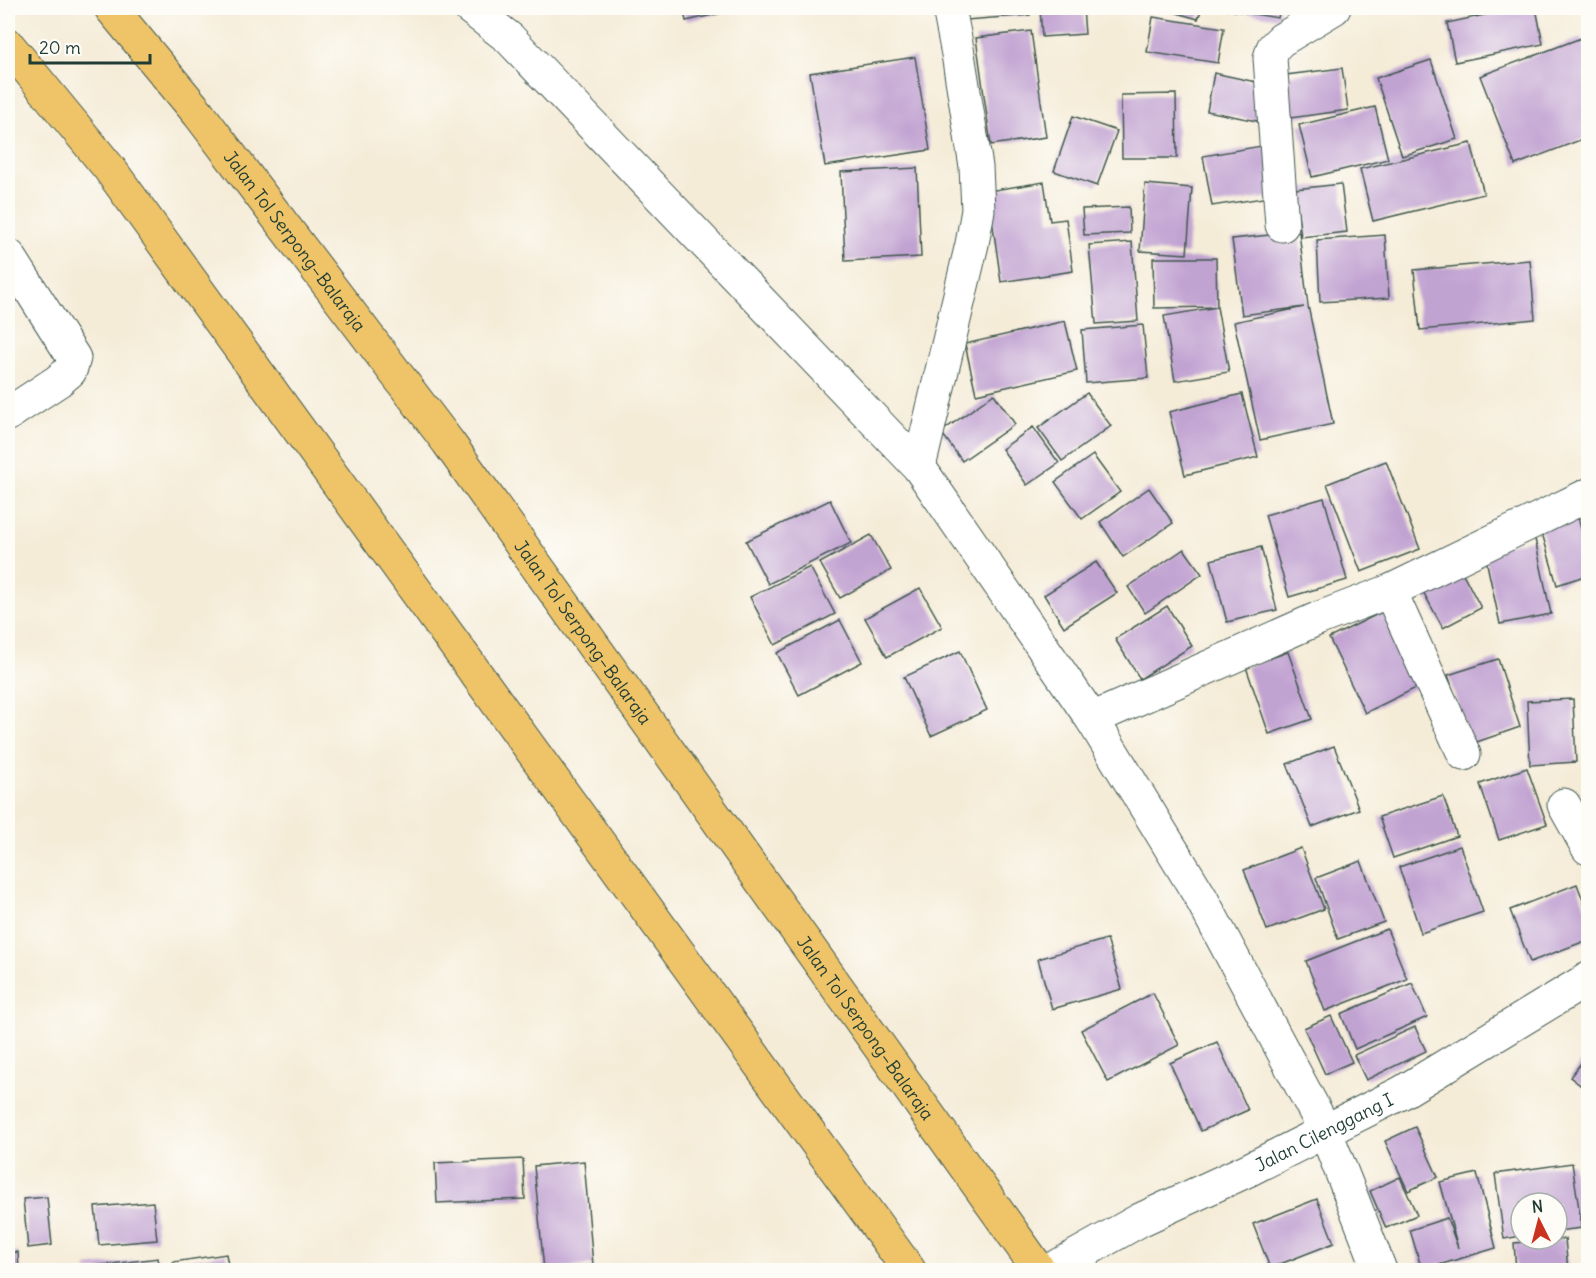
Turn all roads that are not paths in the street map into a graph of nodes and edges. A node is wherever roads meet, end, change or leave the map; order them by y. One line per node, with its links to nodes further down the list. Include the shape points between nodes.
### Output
1 (111, 8): 19 (highway, Jalan Tol Serpong–Balaraja, via 199,114 448,442)
2 (470, 8): 9 (street, via 516,46)
3 (950, 8): 9 (street, via 976,167 978,210)
4 (1334, 8): 6 (street, via 1281,40 1270,58)
5 (8, 45): 18 (highway, via 109,168)
6 (1282, 225)
7 (8, 256): 8 (street, via 74,358 70,371)
8 (8, 414)
9 (919, 467): 12 (street)
10 (1588, 495): 11 (street)
11 (1390, 591): 12 (street, via 1317,619); 13 (street)
12 (1092, 719): 17 (street, via 1200,896)
13 (1464, 754)
14 (1564, 805): 15 (street)
15 (1588, 848)
16 (1588, 979): 17 (street, Jalan Cilenggang I, via 1401,1093)
17 (1325, 1130): 20 (street, Jalan Cilenggang I, via 1140,1220); 21 (street)
18 (909, 1270)
19 (1039, 1270)
20 (1051, 1270)
21 (1380, 1270)

